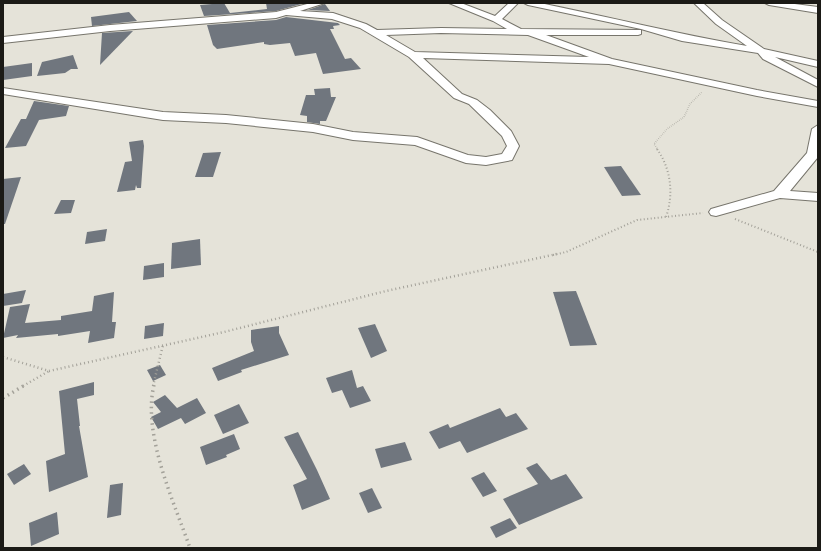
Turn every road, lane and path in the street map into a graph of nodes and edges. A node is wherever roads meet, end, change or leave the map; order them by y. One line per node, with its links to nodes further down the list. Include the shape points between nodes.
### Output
1 (322, 3): 8 (street)
2 (452, 3): 9 (street)
3 (514, 3): 9 (street)
4 (528, 3): 10 (street)
5 (698, 3): 14 (street, via 719,22)
6 (769, 3): 7 (street)
7 (818, 10)
8 (288, 13): 11 (street, via 333,16); 13 (street)
9 (496, 19): 12 (street)
10 (656, 31): 12 (street); 14 (street, via 682,38)
11 (376, 33): 12 (street, via 442,30); 15 (street)
12 (526, 33): 16 (street)
13 (3, 40)
14 (761, 51): 17 (street); 19 (street, via 778,64)
15 (413, 55): 16 (street); 20 (street, via 458,96 473,102 507,134 513,146 507,157 486,161 445,152 417,141 353,136 313,128 226,119 163,116)
16 (608, 60): 18 (street)
17 (818, 64)
18 (714, 84): 21 (street); 26 (path, via 697,95 684,116 667,129 654,144 667,165 670,190)
19 (818, 84)
20 (3, 91)
21 (818, 104)
22 (818, 129): 23 (street, via 814,153)
23 (779, 194): 24 (street); 25 (street)
24 (818, 197)
25 (716, 212): 26 (path); 27 (path)
26 (666, 217): 28 (path, via 636,220 566,252)
27 (818, 252)
28 (163, 345): 30 (path); 32 (path, via 151,396 156,449)
29 (3, 357): 30 (path)
30 (49, 371): 31 (path)
31 (3, 398)
32 (190, 548)

